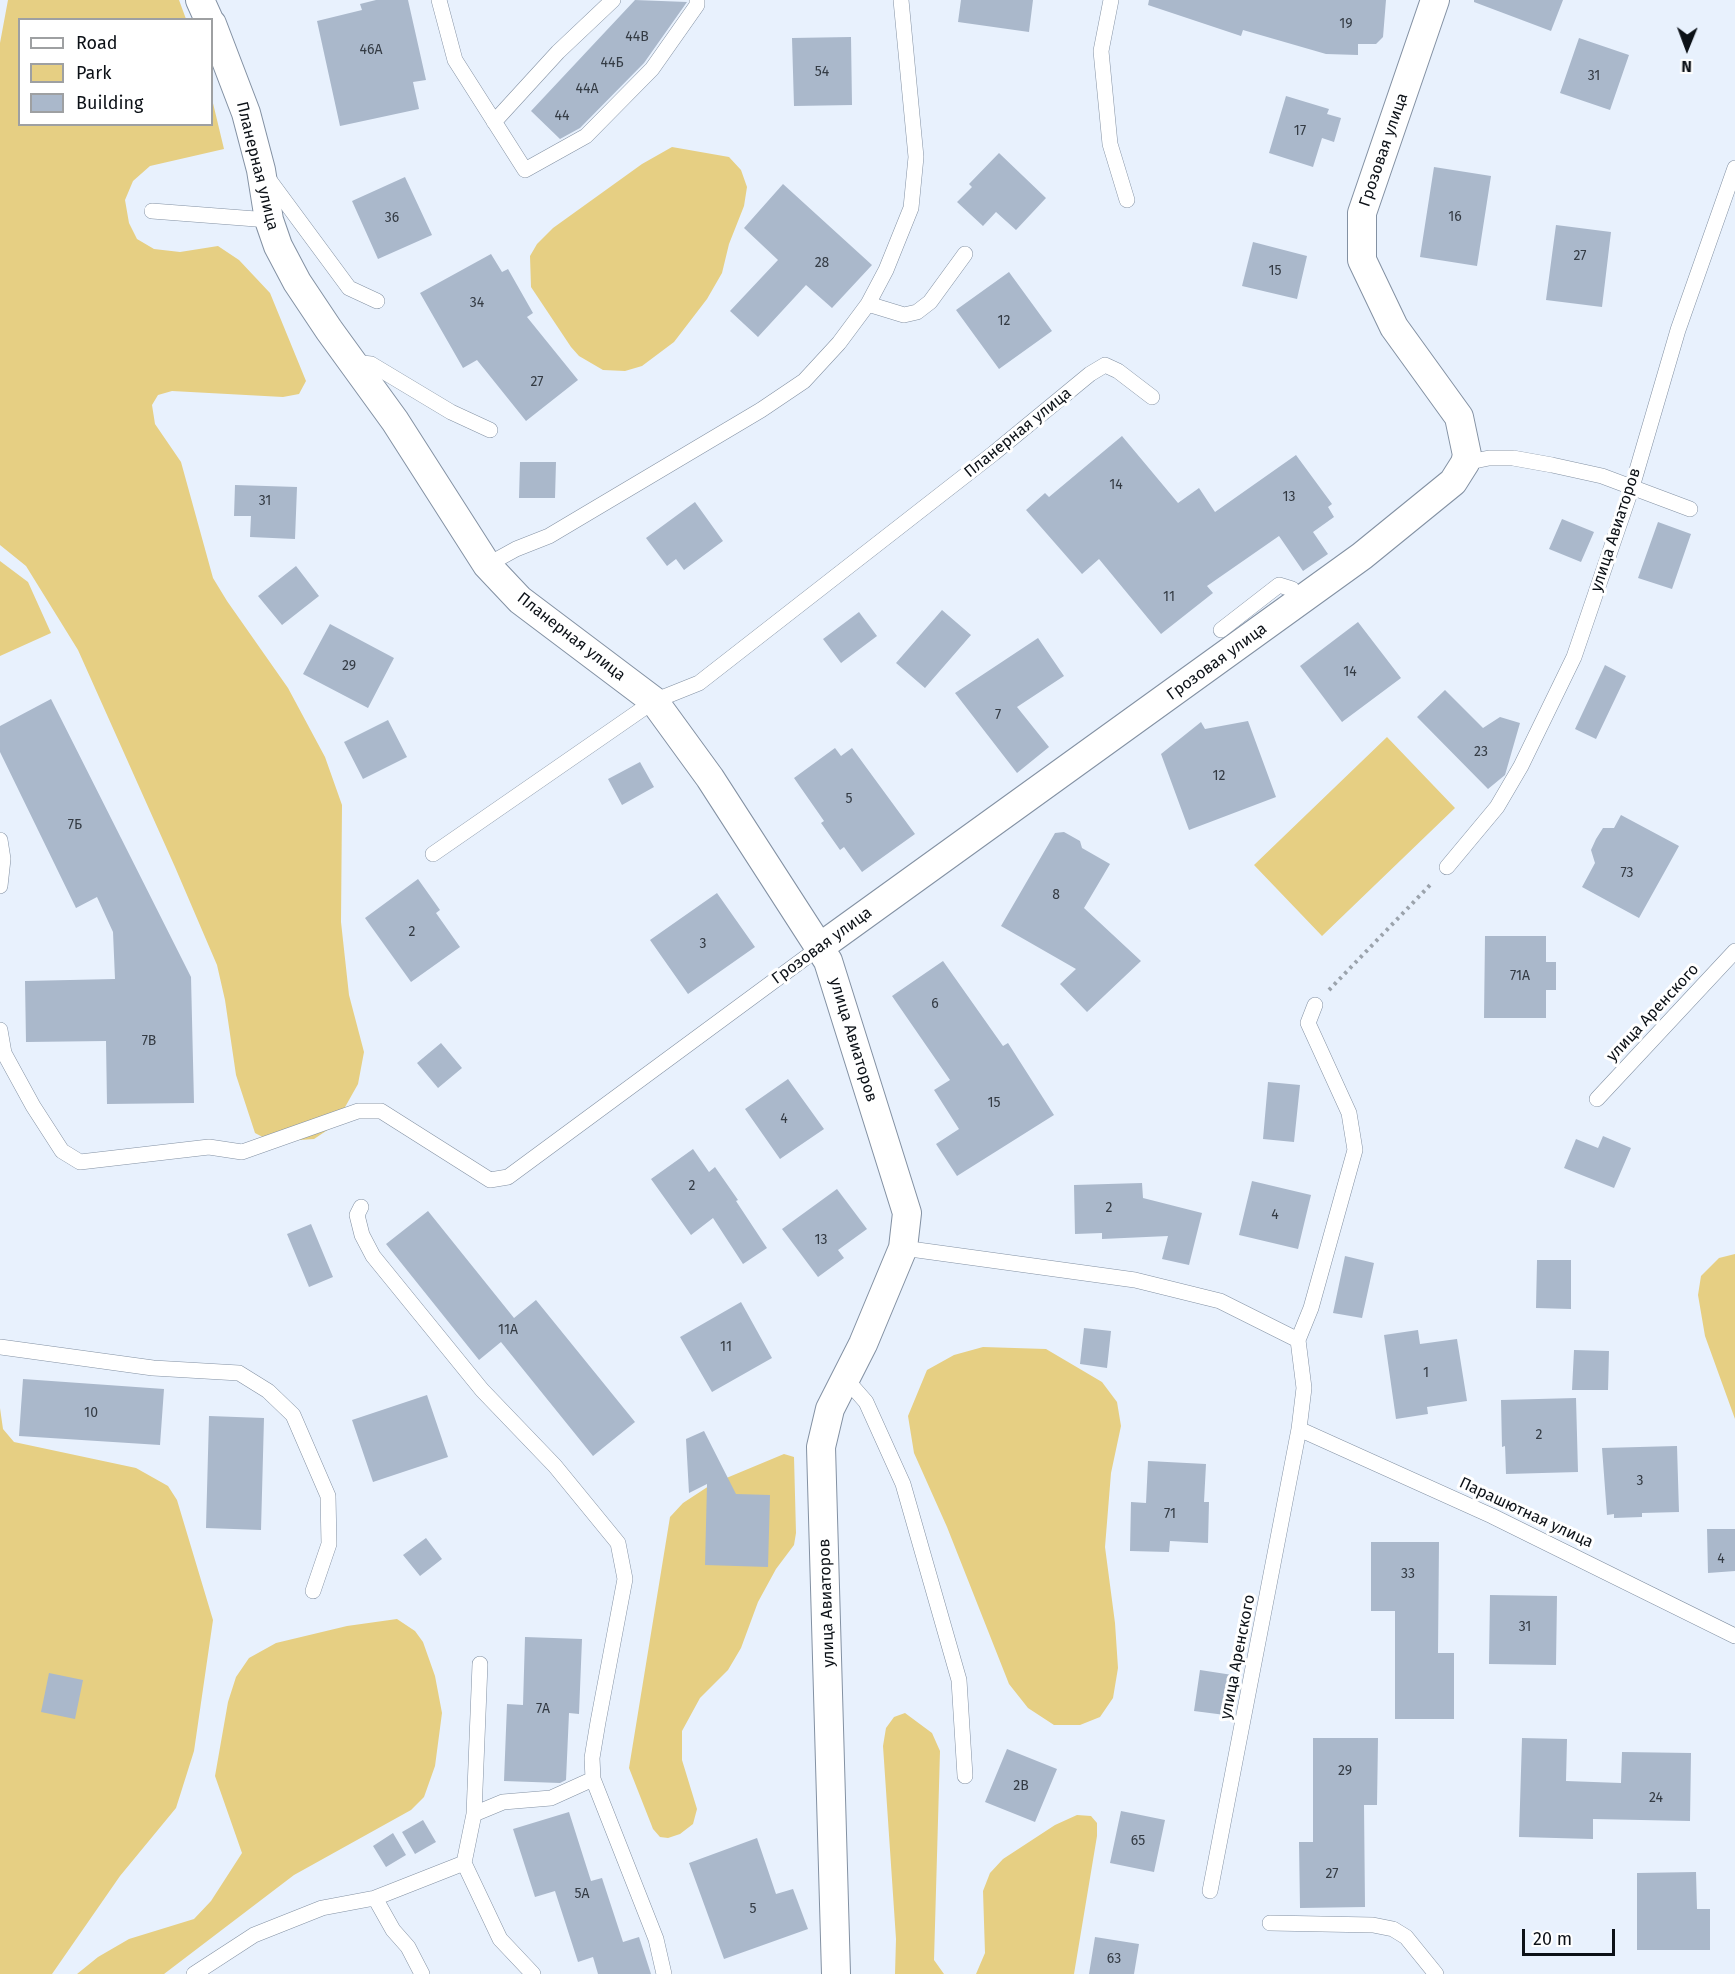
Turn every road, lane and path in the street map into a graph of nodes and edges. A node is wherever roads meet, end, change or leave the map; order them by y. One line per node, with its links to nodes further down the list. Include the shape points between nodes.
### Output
1 (200, 0): 8 (street)
2 (439, 0): 10 (lane, via 454,60)
3 (613, 0): 10 (lane, via 558,52)
4 (698, 0): 10 (lane, via 652,69 586,136 525,170)
5 (901, 0): 18 (lane, via 916,157 911,208)
6 (1111, 0): 13 (lane, via 1101,51 1110,144)
7 (1435, 0): 22 (street, Грозовая улица, via 1362,213 1362,260 1394,327 1459,417 1467,455)
8 (208, 18)
9 (213, 26): 12 (street, Планерная улица, via 246,113)
10 (494, 122)
11 (1735, 168): 23 (lane, улица Авиаторов, via 1678,330)
12 (261, 170): 15 (street, Планерная улица); 17 (lane, via 349,288)
13 (1127, 200)
14 (152, 211): 15 (lane)
15 (269, 220): 19 (street, Планерная улица, via 297,282)
16 (965, 254): 18 (lane, via 930,302 917,312 904,315)
17 (377, 301)
18 (868, 304): 25 (lane, via 804,381 549,537)
19 (354, 362): 21 (lane, via 371,364 451,412); 25 (street, Планерная улица)
20 (1152, 397): 28 (lane, Планерная улица, via 1105,365 699,683)
21 (490, 430)
22 (1465, 463): 23 (lane, via 1513,458 1602,476); 26 (street, Грозовая улица, via 1453,482)
23 (1632, 487): 24 (lane); 31 (lane, улица Авиаторов, via 1574,657 1521,766 1497,807)
24 (1690, 509)
25 (488, 565): 28 (street, Планерная улица, via 520,600)
26 (1299, 602): 27 (lane, via 1292,589 1279,585); 33 (street, Грозовая улица)
27 (1221, 630)
28 (654, 701): 30 (lane); 33 (street, улица Авиаторов, via 710,778)
29 (0, 840): 32 (lane)
30 (434, 854)
31 (1447, 867): 35 (path)
32 (0, 886)
33 (820, 947): 36 (lane, Грозовая улица, via 508,1177 490,1180 381,1111 358,1112 242,1152 209,1147 80,1162 62,1151 33,1106 4,1053); 39 (street, улица Авиаторов, via 828,961 907,1214)
34 (1735, 951): 37 (lane, улица Аренского)
35 (1315, 1005): 40 (lane, via 1308,1023 1349,1113 1355,1150 1311,1308)
36 (0, 1030)
37 (1597, 1099)
38 (361, 1206): 48 (lane, via 357,1215 373,1256 482,1390 555,1466 618,1543 625,1579 597,1722)
39 (903, 1248): 40 (lane, via 1135,1280 1220,1301); 42 (street, улица Авиаторов, via 864,1344)
40 (1298, 1340): 43 (lane, улица Аренского, via 1304,1388)
41 (0, 1347): 44 (lane, via 153,1368 239,1373 268,1391 293,1414 328,1496 330,1544)
42 (845, 1378): 47 (lane, via 866,1402 903,1484 959,1680); 58 (street, улица Авиаторов, via 830,1409 821,1447)
43 (1299, 1429): 45 (lane, Парашютная улица, via 1492,1516); 51 (lane, улица Аренского)
44 (313, 1591)
45 (1735, 1636)
46 (480, 1664): 49 (lane)
47 (965, 1776)
48 (593, 1779): 49 (lane, via 551,1798 503,1802); 57 (lane, via 656,1939)
49 (474, 1814): 50 (lane)
50 (464, 1863): 52 (lane); 56 (lane, via 500,1939)
51 (1210, 1890)
52 (375, 1898): 54 (lane, via 322,1908 254,1935); 55 (lane)
53 (1270, 1923): 59 (lane, via 1373,1924 1393,1929 1406,1937)
54 (194, 1974)
55 (422, 1974)
56 (533, 1974)
57 (664, 1974)
58 (836, 1974)
59 (1436, 1974)

